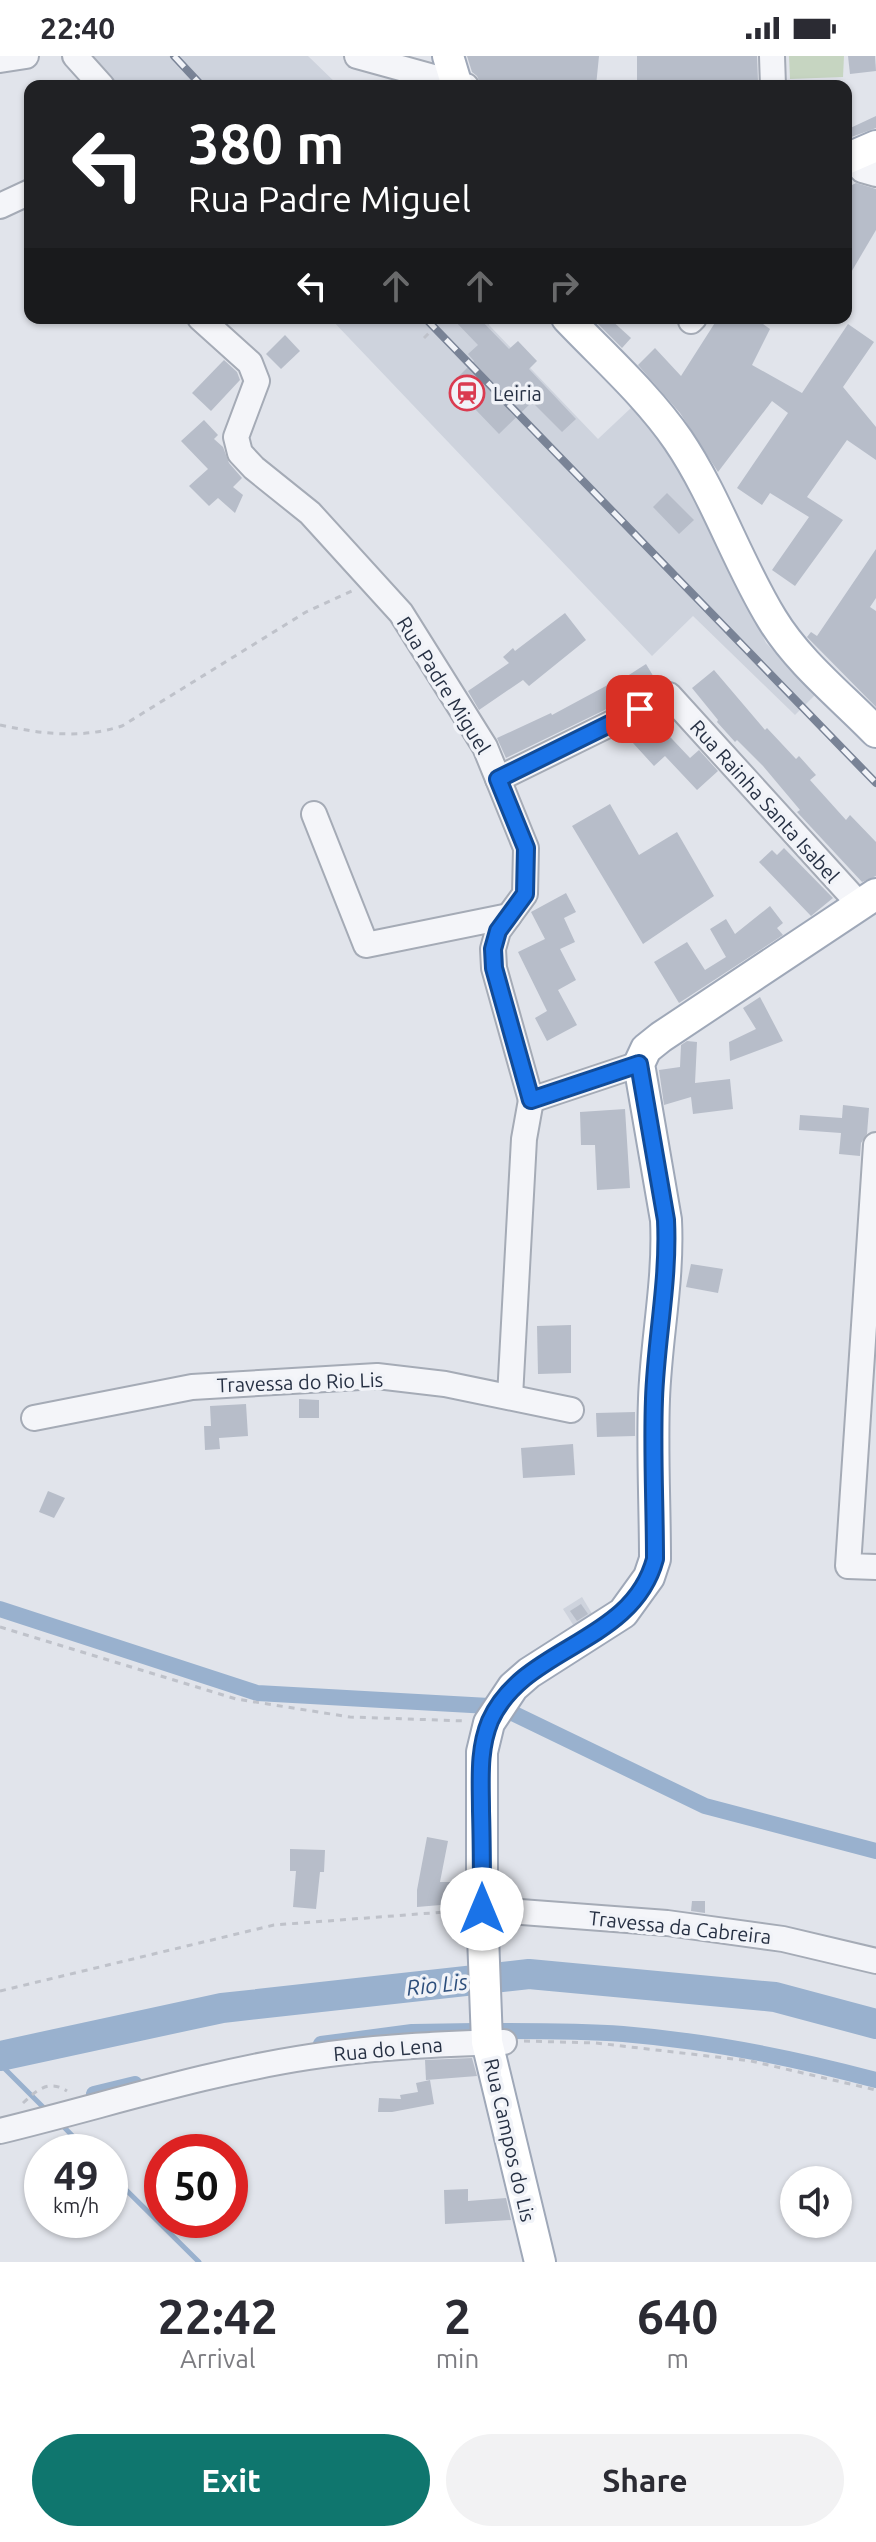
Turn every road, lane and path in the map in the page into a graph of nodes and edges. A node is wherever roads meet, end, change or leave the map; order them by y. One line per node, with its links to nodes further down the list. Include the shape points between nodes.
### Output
1 (26, 56): 6 (street)
2 (75, 56): 7 (street)
3 (357, 56): 8 (street)
4 (448, 56): 9 (main road)
5 (772, 56): 10 (street)
6 (0, 60)
7 (97, 80)
8 (439, 80)
9 (458, 80)
10 (773, 80)
11 (24, 195): 12 (street)
12 (0, 206)
13 (207, 324): 17 (street, Rua Padre Miguel, via 250,363 257,381 236,437 240,453 310,513)
14 (438, 324): 16 (path)
15 (573, 324): 19 (main road, via 678,441 788,642)
16 (424, 338)
17 (372, 581): 18 (path, via 306,612 122,726 65,735); 20 (street, Rua Padre Miguel, via 401,613 485,747)
18 (0, 725)
19 (876, 732)
20 (498, 779): 22 (street, Rua Rainha Santa Isabel, via 669,695); 23 (street, Rua Padre Miguel, via 526,848 525,894)
21 (314, 814): 23 (street, via 366,945)
22 (868, 900): 24 (main road, via 661,1037 646,1049)
23 (509, 916): 25 (street, Rua Padre Miguel, via 498,931 494,968)
24 (639, 1064): 25 (street); 33 (main road, via 668,1247 654,1397 655,1559 649,1577 623,1613 521,1680)
25 (531, 1100): 28 (street, via 524,1139)
26 (876, 1145): 27 (street)
27 (875, 1183): 31 (street, via 848,1566)
28 (510, 1397): 29 (street, Travessa do Rio Lis); 30 (street, Travessa do Rio Lis, via 377,1376 192,1387)
29 (571, 1410)
30 (34, 1418)
31 (876, 1567)
32 (0, 1627): 33 (path, via 236,1699 350,1717)
33 (489, 1723): 34 (main road, Rua Campos do Lis, via 481,1763)
34 (483, 1920): 35 (street, Travessa da Cabreira, via 667,1923 783,1939); 36 (path, via 274,1925); 37 (main road, Rua Campos do Lis)
35 (876, 1961)
36 (0, 1991)
37 (492, 2033): 39 (path, via 751,2061); 40 (street, Rua do Lena, via 309,2057 67,2113); 42 (main road, Rua Campos do Lis)
38 (37, 2089): 40 (path)
39 (876, 2090)
40 (30, 2112): 41 (street, Rua do Lena)
41 (0, 2131)
42 (540, 2262)

